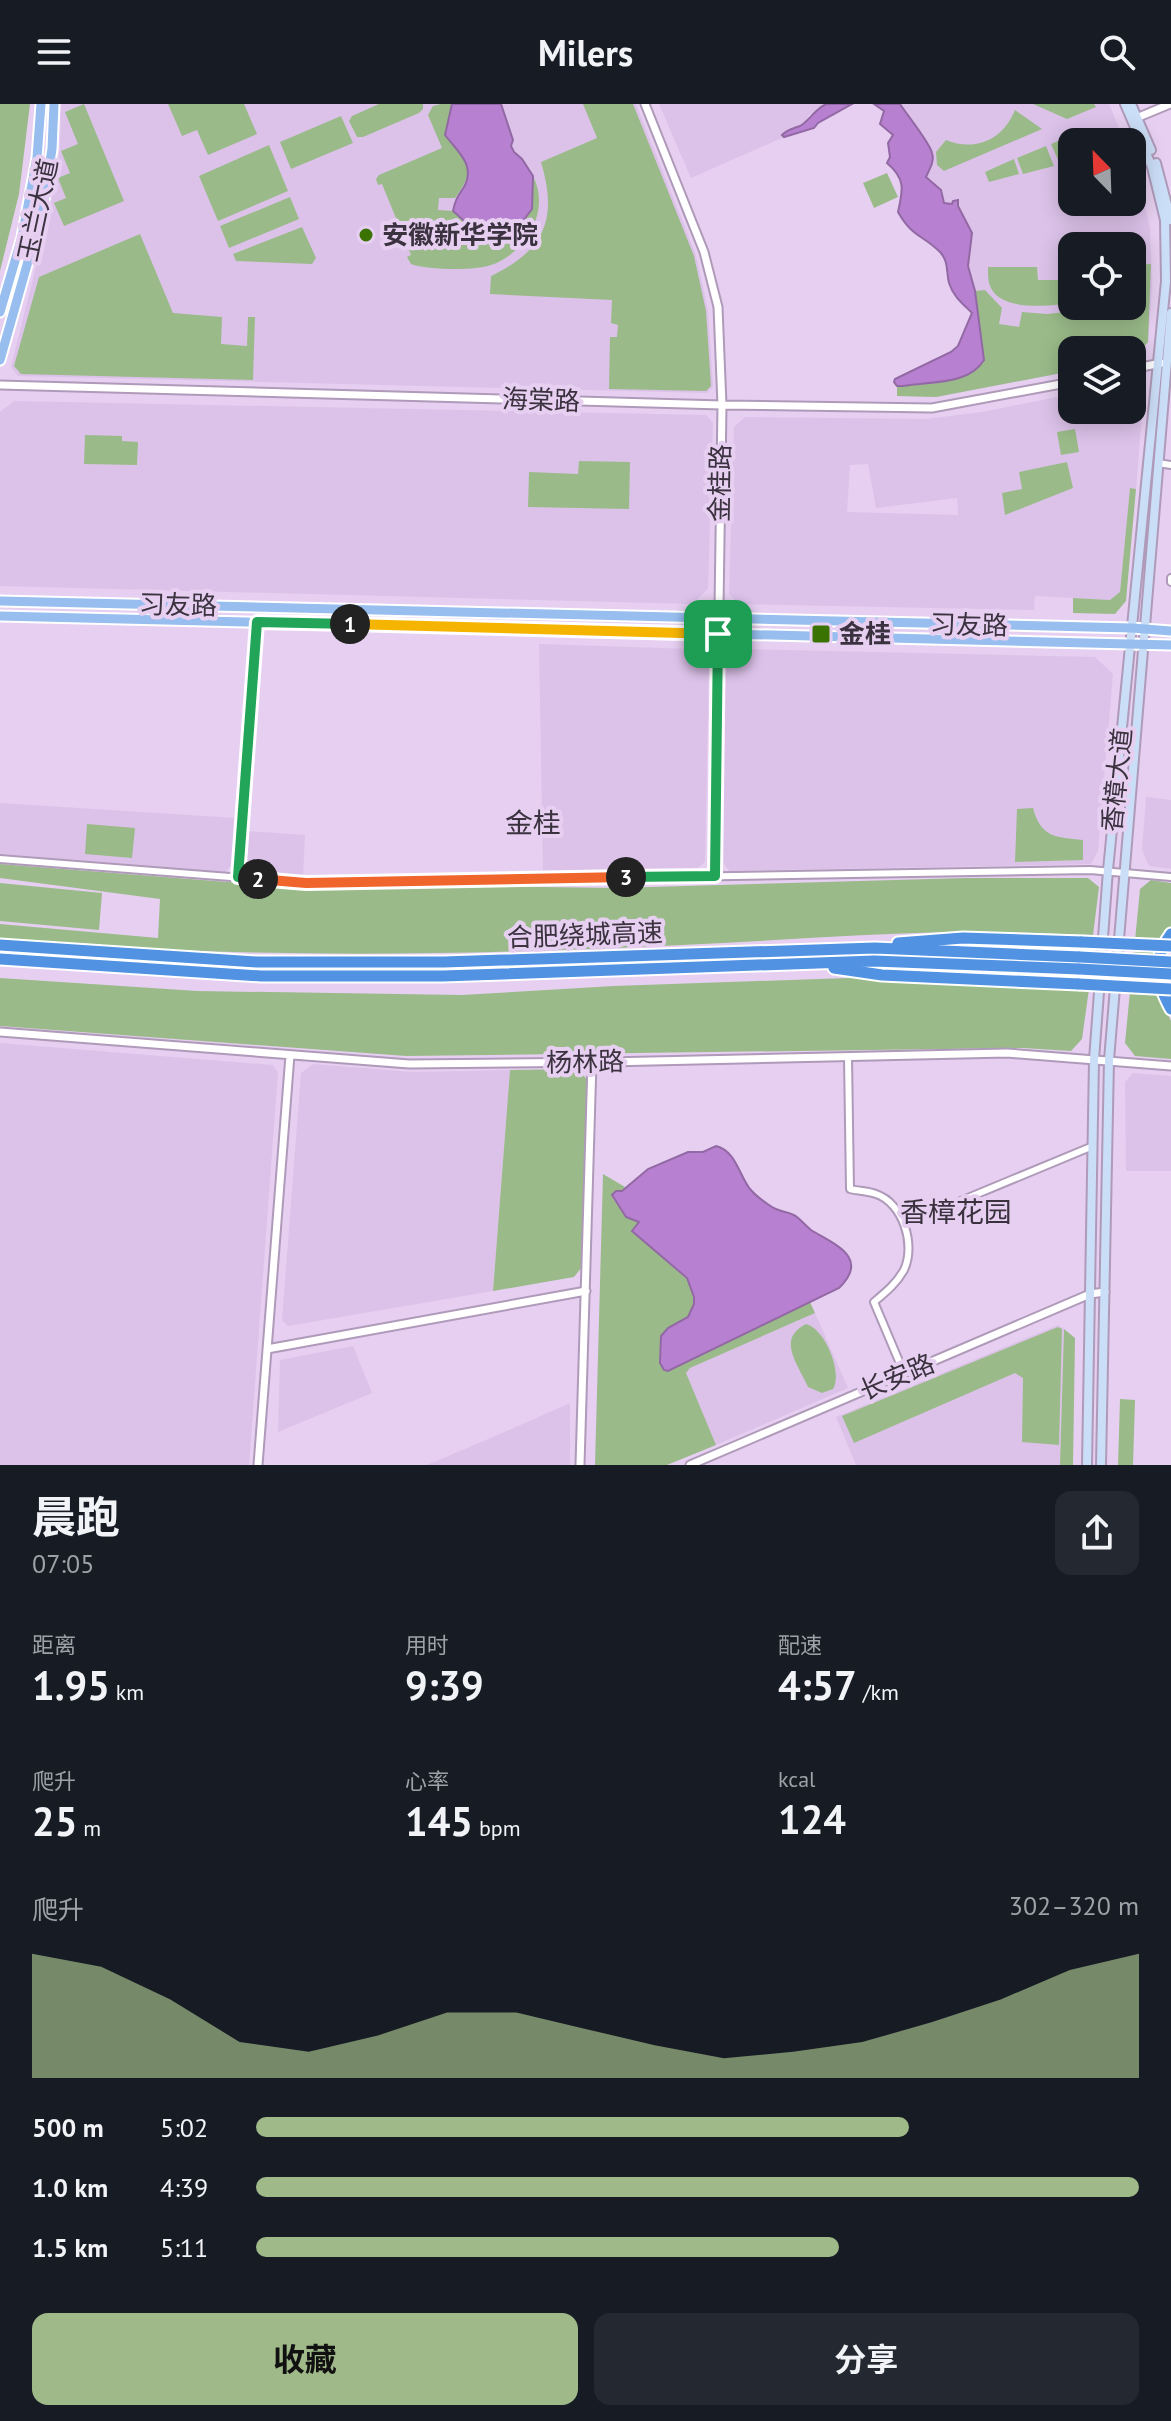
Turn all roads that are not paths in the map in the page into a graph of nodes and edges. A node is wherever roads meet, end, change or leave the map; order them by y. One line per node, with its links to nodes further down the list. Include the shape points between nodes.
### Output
1 (41, 104): 9 (main road, 玉兰大道, via 27,210)
2 (54, 104): 11 (main road, 玉兰大道, via 42,212)
3 (645, 104): 15 (street, 金桂路, via 704,252 718,307)
4 (1125, 104): 7 (main road, 香樟大道)
5 (1131, 104): 7 (main road, 香樟大道)
6 (1170, 104): 7 (street)
7 (1134, 119): 8 (main road, 香樟大道, via 1158,169); 12 (main road, 香樟大道, via 1165,220)
8 (1171, 220)
9 (0, 312)
10 (1171, 313): 12 (main road, 香樟大道)
11 (0, 360)
12 (1165, 362): 16 (main road, 香樟大道); 22 (main road, 香樟大道)
13 (1058, 385): 15 (street, 海棠路, via 932,408)
14 (2, 387): 15 (street, 海棠路)
15 (722, 405): 20 (street, 金桂路)
16 (1158, 463): 17 (street); 23 (main road, 香樟大道)
17 (1171, 465)
18 (0, 601): 20 (main road, 习友路)
19 (0, 616): 21 (main road, 习友路)
20 (718, 619): 22 (main road, 习友路); 25 (street, 金桂路)
21 (257, 622): 25 (main road, 习友路); 33 (street)
22 (1132, 628): 23 (main road, 习友路); 26 (main road, 香樟大道)
23 (1144, 628): 24 (main road, 习友路); 27 (main road, 香樟大道)
24 (1171, 631)
25 (718, 634): 26 (main road, 习友路); 32 (street, 金桂路)
26 (1130, 642): 27 (main road, 习友路); 30 (main road, 香樟大道)
27 (1143, 643): 28 (main road, 习友路); 31 (main road, 香樟大道)
28 (1171, 645)
29 (0, 859): 33 (street)
30 (1108, 870): 31 (street); 32 (street); 49 (main road, 香樟大道)
31 (1124, 871): 34 (street); 50 (main road, 香樟大道)
32 (715, 876): 33 (street, via 306,883)
33 (238, 877)
34 (1171, 877)
35 (1171, 934): 45 (highway, via 1157,960 1162,993)
36 (0, 945): 38 (highway, 合肥绕城高速, via 257,962 444,962)
37 (1171, 946): 38 (highway, bridge, via 963,938)
38 (807, 950): 42 (highway, 合肥绕城高速, via 875,948)
39 (0, 959): 41 (highway, 合肥绕城高速, via 261,976 443,976)
40 (1171, 962): 42 (highway, 合肥绕城高速, bridge)
41 (806, 963): 42 (highway, 合肥绕城高速); 44 (highway, bridge, via 882,975)
42 (1080, 963): 43 (highway, 合肥绕城高速, bridge)
43 (1171, 974)
44 (1171, 989)
45 (1171, 1009)
46 (0, 1032): 47 (street, 杨林路)
47 (290, 1055): 51 (street, 杨林路, via 409,1064); 58 (street)
48 (848, 1057): 49 (street, 杨林路, via 1007,1053); 51 (street, 杨林路); 54 (street, via 850,1189 892,1203)
49 (1094, 1060): 50 (street, 杨林路); 53 (main road, 香樟大道)
50 (1109, 1060): 52 (street, 杨林路); 56 (main road, 香樟大道)
51 (592, 1062): 55 (street)
52 (1171, 1066)
53 (1093, 1146): 54 (street); 57 (main road, 香樟大道)
54 (905, 1224): 59 (street, via 905,1268 874,1302)
55 (586, 1291): 58 (street); 61 (street)
56 (1105, 1292): 57 (street, 长安路); 64 (main road, 香樟大道)
57 (1090, 1294): 59 (street, 长安路); 63 (main road, 香樟大道)
58 (267, 1349): 60 (street)
59 (904, 1373): 62 (street, 长安路)
60 (258, 1465)
61 (580, 1465)
62 (690, 1465)
63 (1087, 1465)
64 (1101, 1465)

